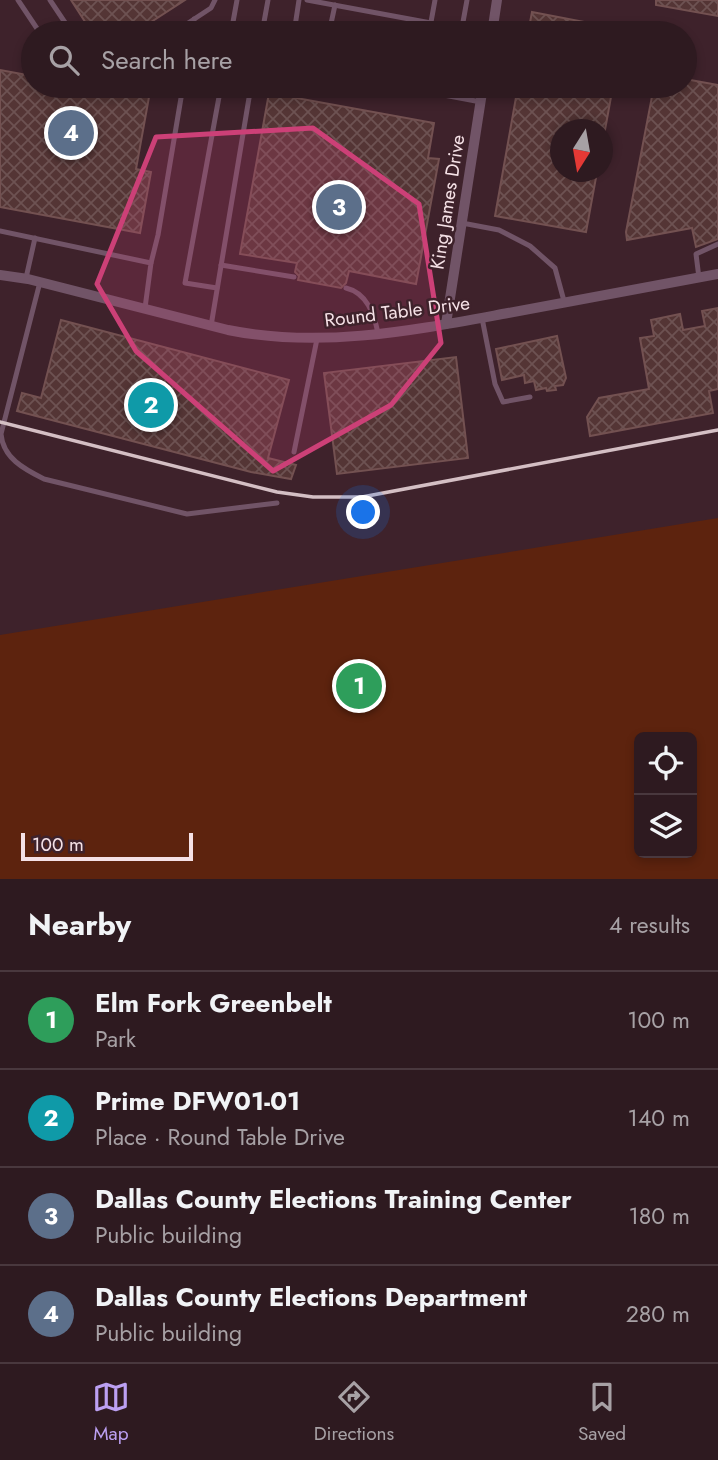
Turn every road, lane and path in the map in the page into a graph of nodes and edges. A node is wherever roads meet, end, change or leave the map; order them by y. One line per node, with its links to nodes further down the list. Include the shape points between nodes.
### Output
1 (18, 0): 13 (lane)
2 (50, 0): 14 (lane)
3 (215, 0): 12 (lane)
4 (237, 0): 16 (lane)
5 (268, 0): 17 (lane)
6 (299, 0): 18 (lane)
7 (307, 0): 11 (lane)
8 (435, 0): 21 (lane)
9 (467, 0): 22 (lane)
10 (497, 0): 23 (street)
11 (335, 5): 19 (lane); 20 (lane)
12 (194, 19): 15 (lane)
13 (32, 21)
14 (64, 21)
15 (191, 21)
16 (233, 21)
17 (264, 21)
18 (296, 21)
19 (332, 21)
20 (420, 21)
21 (431, 21)
22 (463, 21)
23 (494, 21)
24 (181, 98): 34 (lane)
25 (219, 98): 42 (lane, via 185,283)
26 (249, 98): 35 (lane)
27 (463, 98): 29 (lane)
28 (482, 98): 29 (street, King James Drive)
29 (481, 102): 30 (street, King James Drive)
30 (462, 223): 44 (lane, via 499,230 530,246 555,268); 47 (street, King James Drive)
31 (0, 231): 32 (lane)
32 (35, 238): 34 (lane); 39 (lane)
33 (718, 244): 40 (lane, via 696,254)
34 (151, 262): 45 (lane)
35 (221, 265): 38 (lane); 42 (lane)
36 (718, 274): 40 (street, Round Table Drive)
37 (0, 275): 39 (street, Round Table Drive)
38 (294, 277)
39 (26, 278): 41 (street, Round Table Drive)
40 (699, 278): 44 (street, Round Table Drive)
41 (40, 282): 45 (street, Round Table Drive); 53 (lane, via 1,434 10,457 44,479 187,514)
42 (218, 288): 48 (lane)
43 (345, 288): 49 (lane, via 366,300)
44 (564, 302): 46 (street, Round Table Drive)
45 (145, 309): 48 (street, Round Table Drive)
46 (482, 318): 47 (street, Round Table Drive); 51 (lane, via 503,402)
47 (446, 324): 49 (street, Round Table Drive)
48 (211, 326): 50 (street, Round Table Drive)
49 (378, 334): 50 (street, Round Table Drive)
50 (317, 340): 52 (lane)
51 (530, 397)
52 (294, 452)
53 (277, 503)

